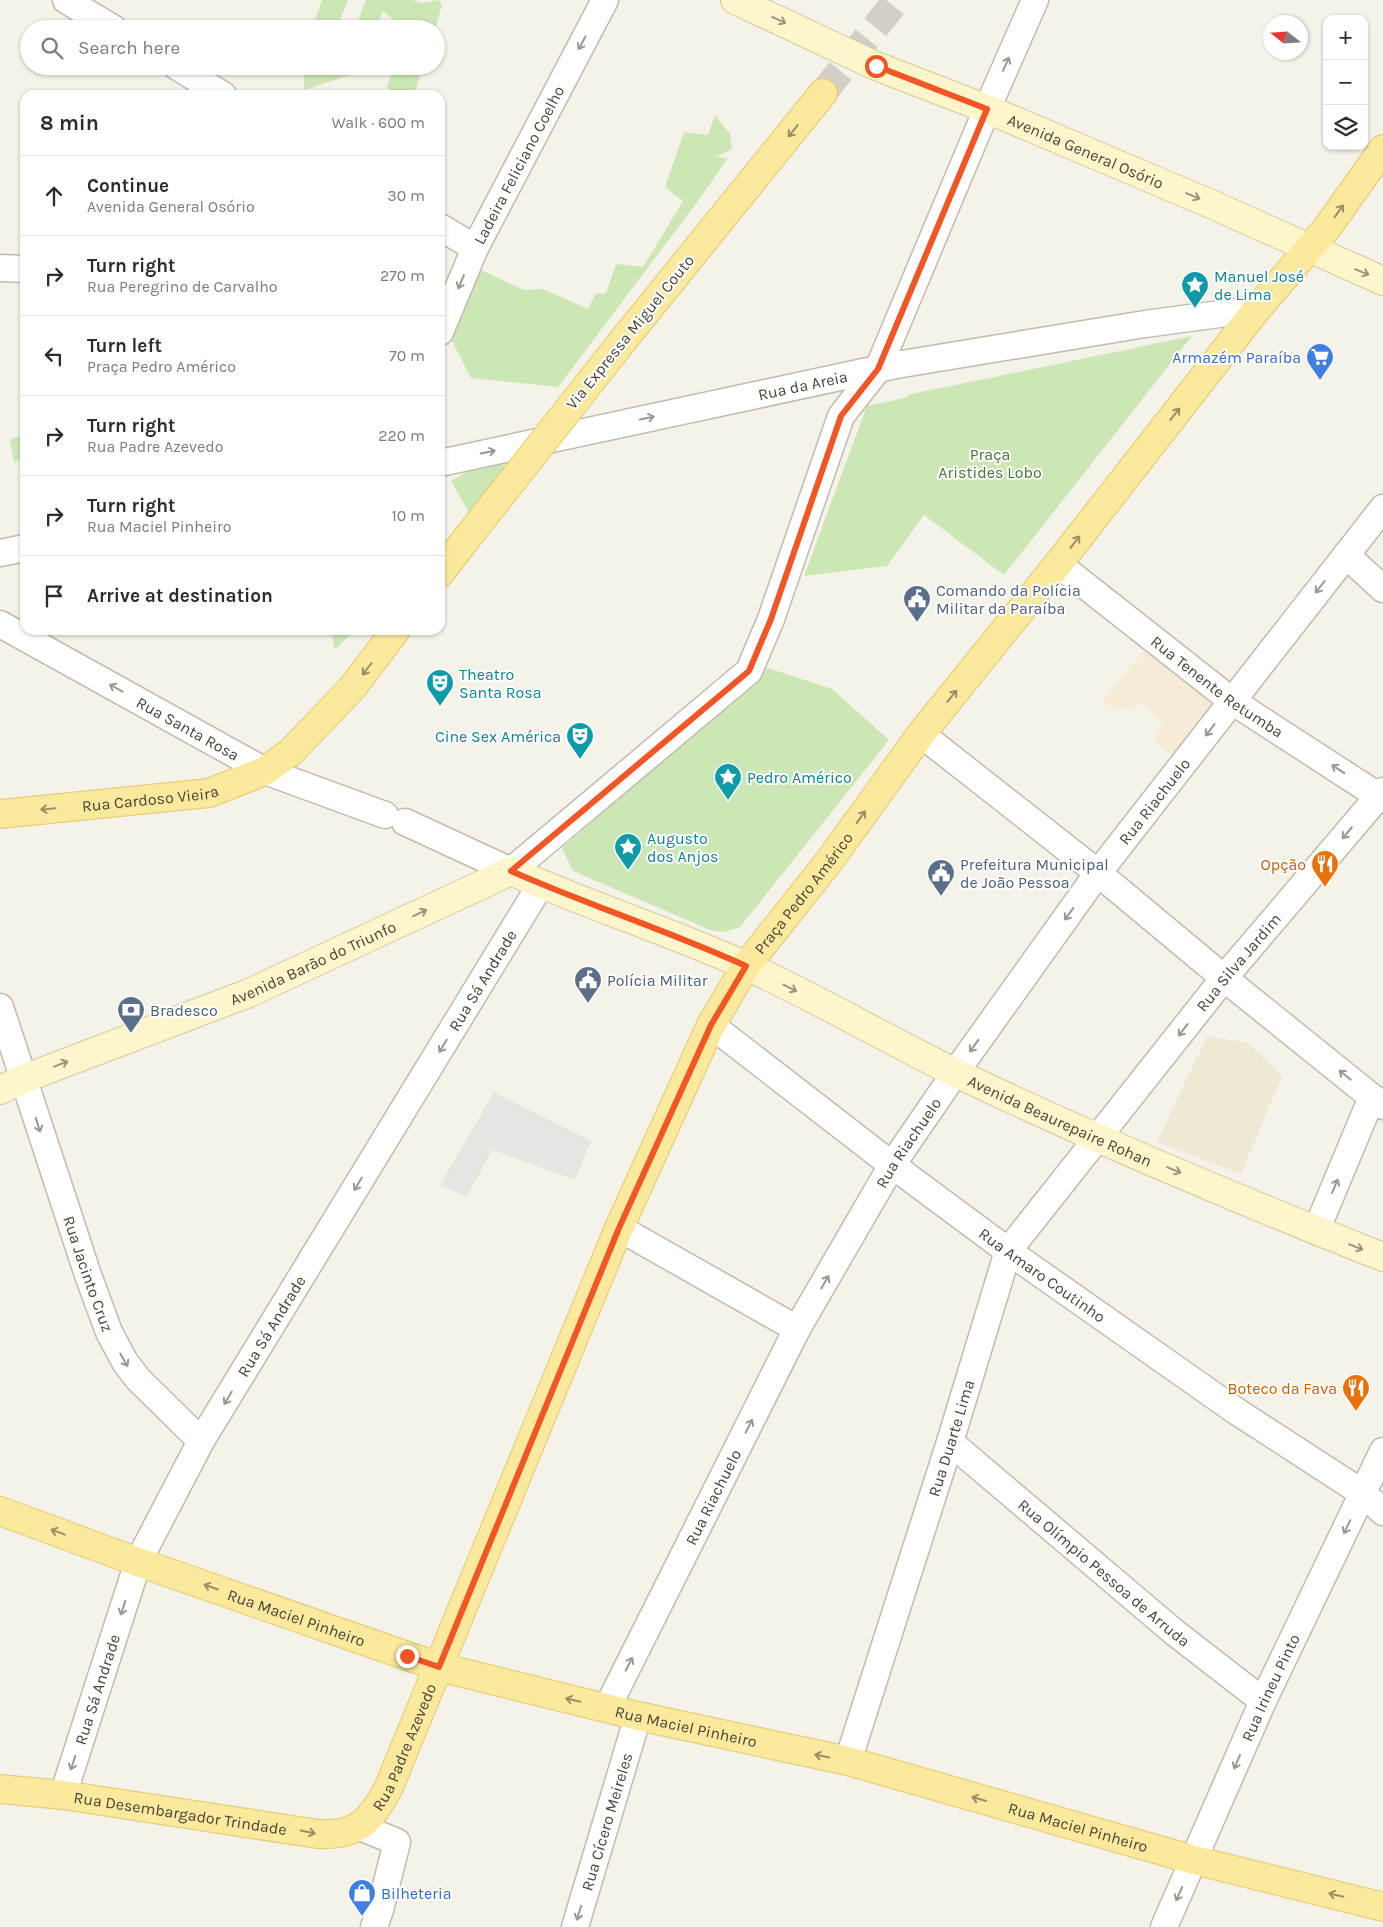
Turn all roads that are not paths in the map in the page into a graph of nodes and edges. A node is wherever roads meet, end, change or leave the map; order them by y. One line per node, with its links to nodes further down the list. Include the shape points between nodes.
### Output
1 (66, 0): 5 (street)
2 (605, 0): 12 (street, Ladeira Feliciano Coelho, one-way to 12)
3 (734, 0): 9 (main road, Avenida General Osório, one-way to 9, via 876,66)
4 (1035, 0): 9 (street, one-way to 4)
5 (99, 20)
6 (191, 75): 7 (street)
7 (215, 90)
8 (823, 93): 26 (main road, Via Expressa Miguel Couto, one-way to 26, bridge)
9 (987, 109): 13 (main road, Avenida General Osório, one-way to 13); 19 (street)
10 (1383, 148): 13 (main road, one-way to 10)
11 (445, 230): 12 (street)
12 (475, 248): 18 (street, Ladeira Feliciano Coelho, one-way to 18)
13 (1309, 249): 16 (main road, Avenida General Osório, one-way to 16); 17 (main road)
14 (0, 268): 15 (street)
15 (20, 269)
16 (1383, 281)
17 (1257, 309): 19 (street, Rua da Areia, via 1146,324); 25 (main road, one-way to 17)
18 (445, 320)
19 (878, 369): 20 (street, Rua da Areia, one-way to 19); 35 (street, via 841,416 771,619 749,671)
20 (445, 461)
21 (1383, 508): 24 (street, Rua Riachuelo)
22 (20, 549): 23 (street)
23 (0, 553)
24 (1346, 555): 27 (street); 30 (street, Rua Riachuelo, one-way to 30)
25 (1058, 564): 30 (street, Rua Tenente Retumba); 31 (main road, one-way to 25)
26 (445, 567)
27 (1383, 589)
28 (0, 624): 32 (street, Rua Santa Rosa, one-way to 28)
29 (392, 635): 32 (main road, Rua Cardoso Vieira, one-way to 32, via 352,688 291,752)
30 (1232, 701): 33 (street, Rua Tenente Retumba, one-way to 30); 36 (street, Rua Riachuelo, one-way to 36)
31 (921, 734): 36 (street); 38 (main road, Praça Pedro Américo, one-way to 31, via 830,860)
32 (265, 771): 34 (main road, Rua Cardoso Vieira, one-way to 34, via 209,793); 35 (street, Rua Santa Rosa, via 395,819)
33 (1382, 795): 39 (street, Rua Silva Jardim, one-way to 39)
34 (0, 814)
35 (511, 871): 37 (main road, Praça Pedro Américo); 43 (main road, Avenida Barão do Triunfo, one-way to 35, via 249,993)
36 (1098, 873): 39 (street); 42 (street, Rua Riachuelo, one-way to 42)
37 (541, 884): 38 (main road, Praça Pedro Américo, via 698,944); 52 (street, Rua Sá Andrade, one-way to 52)
38 (746, 966): 41 (main road, Rua Padre Azevedo); 42 (main road, Avenida Beaurepaire Rohan, one-way to 42)
39 (1224, 978): 44 (street, one-way to 39); 45 (street, Rua Silva Jardim, one-way to 45)
40 (0, 1007): 43 (street, Rua Jacinto Cruz)
41 (711, 1025): 46 (street, Rua Amaro Coutinho); 47 (main road, Rua Padre Azevedo)
42 (955, 1072): 45 (main road, Avenida Beaurepaire Rohan); 46 (street, Rua Riachuelo)
43 (11, 1084): 52 (street, Rua Jacinto Cruz, one-way to 52, via 109,1332 138,1380)
44 (1377, 1102): 48 (street, one-way to 44)
45 (1097, 1138): 48 (main road, Avenida Beaurepaire Rohan, one-way to 48); 49 (street, Rua Duarte Lima)
46 (892, 1165): 49 (street, Rua Amaro Coutinho); 51 (street, Rua Riachuelo, one-way to 46)
47 (619, 1228): 51 (street); 59 (main road, Rua Padre Azevedo)
48 (1316, 1231): 50 (main road, Avenida Beaurepaire Rohan, one-way to 50)
49 (1008, 1251): 53 (street, Rua Duarte Lima); 55 (street, Rua Amaro Coutinho, via 1233,1408)
50 (1383, 1257)
51 (797, 1329): 61 (street, Rua Riachuelo, one-way to 51)
52 (201, 1441): 58 (street, Rua Sá Andrade)
53 (950, 1442): 60 (street, Rua Olímpio Pessoa de Arruda, via 1174,1632); 63 (street, Rua Duarte Lima)
54 (1383, 1451): 55 (street, Rua Irineu Pinto)
55 (1364, 1494): 57 (street, Rua Amaro Coutinho); 60 (street, Rua Irineu Pinto, one-way to 60)
56 (0, 1511): 58 (main road, Rua Maciel Pinheiro, one-way to 56)
57 (1383, 1512)
58 (138, 1562): 59 (main road, Rua Maciel Pinheiro, one-way to 58); 65 (street, Rua Sá Andrade, one-way to 65)
59 (439, 1667): 61 (main road, Rua Maciel Pinheiro, one-way to 59); 66 (main road, Rua Padre Azevedo, via 388,1789 375,1811)
60 (1263, 1701): 67 (street, Rua Irineu Pinto, one-way to 67)
61 (607, 1708): 62 (main road, Rua Maciel Pinheiro)
62 (638, 1716): 63 (main road, Rua Maciel Pinheiro, one-way to 62); 70 (street, Rua Cícero Meireles, one-way to 70)
63 (848, 1761): 67 (main road, Rua Maciel Pinheiro, one-way to 63)
64 (0, 1789): 65 (main road, Rua Desembargador Trindade)
65 (63, 1795): 66 (main road, Rua Desembargador Trindade, one-way to 66, via 318,1834 334,1835)
66 (360, 1827): 69 (street, Rua Padre Azevedo, via 397,1842)
67 (1194, 1860): 68 (main road, Rua Maciel Pinheiro, one-way to 67); 71 (street, Rua Irineu Pinto, one-way to 71)
68 (1383, 1907)
69 (374, 1927)
70 (575, 1927)
71 (1164, 1927)

